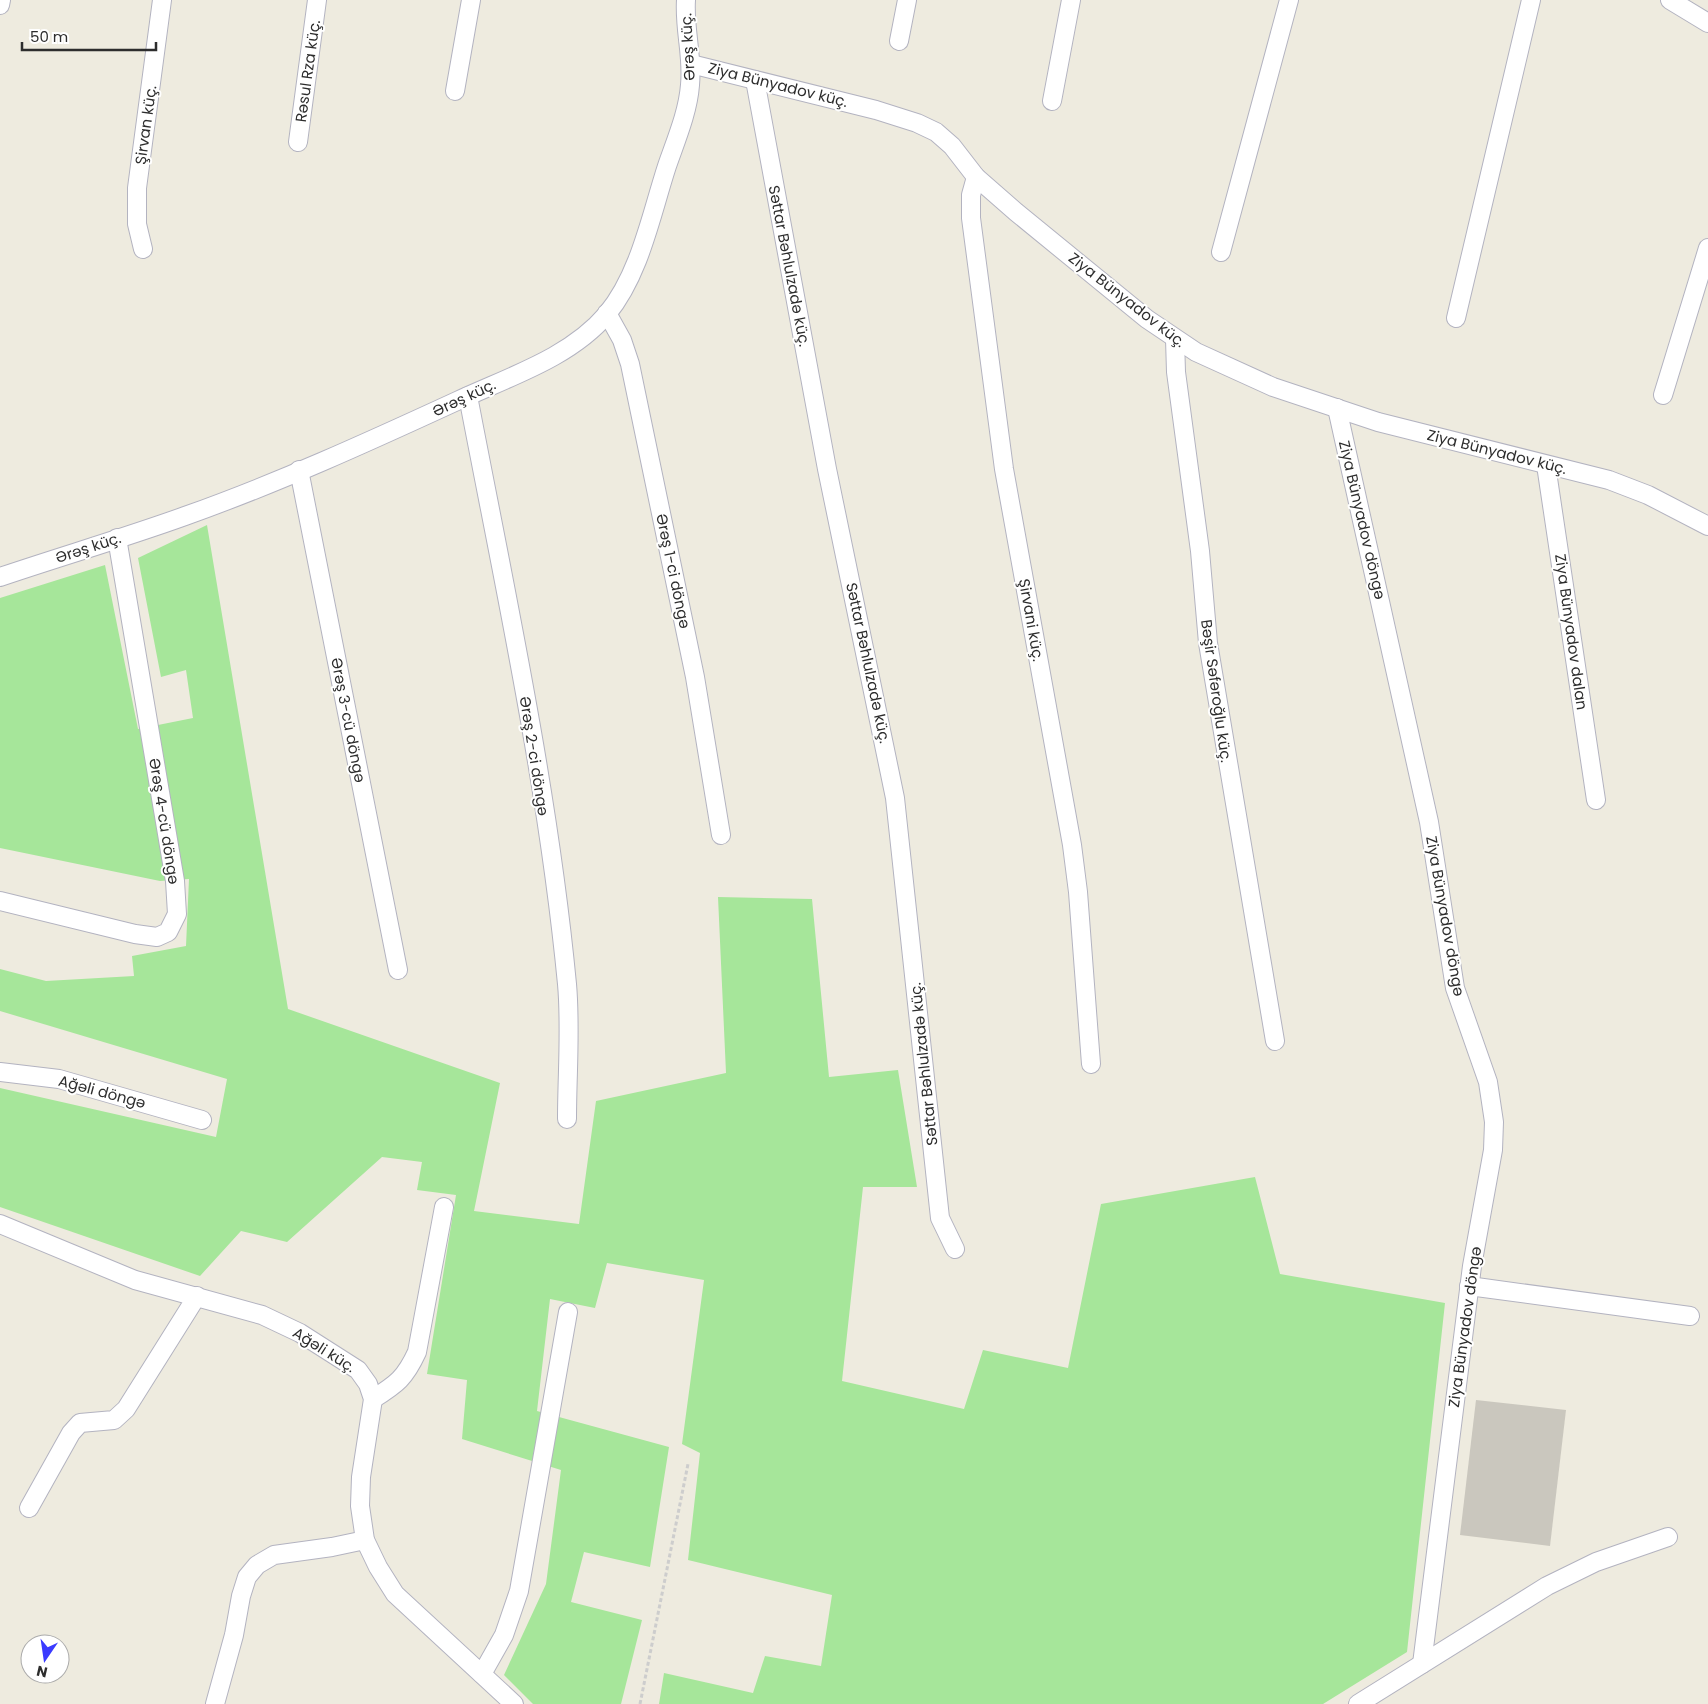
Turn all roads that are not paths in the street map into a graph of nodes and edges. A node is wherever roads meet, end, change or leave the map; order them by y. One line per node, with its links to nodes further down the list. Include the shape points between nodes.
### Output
1 (1, 0): 11 (street)
2 (162, 0): 21 (street, Şirvan küç., via 137,188 137,224)
3 (317, 0): 18 (street, Rəsul Rza küç.)
4 (471, 0): 16 (street)
5 (686, 0): 14 (street, Ərəş küç., via 686,37)
6 (907, 0): 13 (street)
7 (1071, 0): 17 (street)
8 (1289, 0): 22 (street)
9 (1531, 0): 24 (street)
10 (1670, 0): 12 (street)
11 (0, 5)
12 (1708, 23)
13 (899, 41)
14 (691, 64): 15 (street, Ziya Bünyadov küç.); 23 (street, Ərəş küç., via 690,87 683,116 640,250 627,282)
15 (754, 80): 19 (street, Ziya Bünyadov küç., via 917,123 936,132 952,146); 45 (street, Səttar Bəhlulzadə küç., via 895,798 940,1218)
16 (455, 91)
17 (1052, 101)
18 (298, 142)
19 (976, 177): 25 (street, Ziya Bünyadov küç.); 39 (street, Şirvani küç., via 971,195 971,218 1004,469 1073,855)
20 (1708, 248): 26 (street)
21 (143, 249)
22 (1221, 252)
23 (607, 313): 27 (street, Ərəş küç., via 584,335 550,358); 35 (street, Ərəş 1-ci döngə, via 622,340 630,364 695,677)
24 (1456, 318)
25 (1175, 339): 28 (street, Ziya Bünyadov küç., via 1273,387); 38 (street, Bəşir Səfəroğlu küç., via 1176,372 1200,551 1208,643)
26 (1663, 395)
27 (468, 396): 30 (street, Ərəş küç.); 42 (street, Ərəş 2-ci döngə, via 520,669 552,866 567,986)
28 (1337, 408): 29 (street, Ziya Bünyadov küç., via 1378,422); 46 (street, Ziya Bünyadov döngə, via 1429,822 1455,988 1488,1082 1493,1114 1492,1150)
29 (1546, 465): 31 (street, Ziya Bünyadov küç., via 1609,480 1648,495); 34 (street, Ziya Bünyadov dalan)
30 (299, 470): 32 (street, Ərəş küç., via 186,516); 37 (street, Ərəş 3-cü döngə)
31 (1708, 526)
32 (117, 538): 33 (street, Ərəş küç.); 36 (street, Ərəş 4-cü döngə, via 175,881 176,914 168,932 157,937)
33 (0, 576)
34 (1596, 800)
35 (721, 835)
36 (0, 901)
37 (398, 970)
38 (1275, 1041)
39 (1091, 1064)
40 (0, 1072): 41 (street, Ağəli döngə, via 59,1079)
41 (202, 1120)
42 (567, 1120)
43 (444, 1207): 50 (street, via 417,1352 398,1384)
44 (0, 1224): 47 (street, Ağəli küç., via 136,1280)
45 (955, 1249)
46 (1470, 1286): 49 (street); 54 (street, Ziya Bünyadov döngə)
47 (197, 1296): 50 (street, Ağəli küç., via 262,1315 300,1334 358,1370); 51 (street, via 126,1410 114,1420 80,1423 71,1433)
48 (568, 1312): 55 (street, via 519,1590 504,1635)
49 (1690, 1316)
50 (373, 1399): 53 (street, via 361,1477 360,1506)
51 (29, 1508)
52 (1668, 1537): 54 (street, via 1596,1562 1547,1586)
53 (365, 1540): 55 (street, via 395,1594); 56 (street, via 332,1548 274,1555 257,1565 247,1577 241,1596)
54 (1422, 1664): 58 (street)
55 (482, 1674): 57 (street)
56 (215, 1704)
57 (514, 1704)
58 (1358, 1704)

